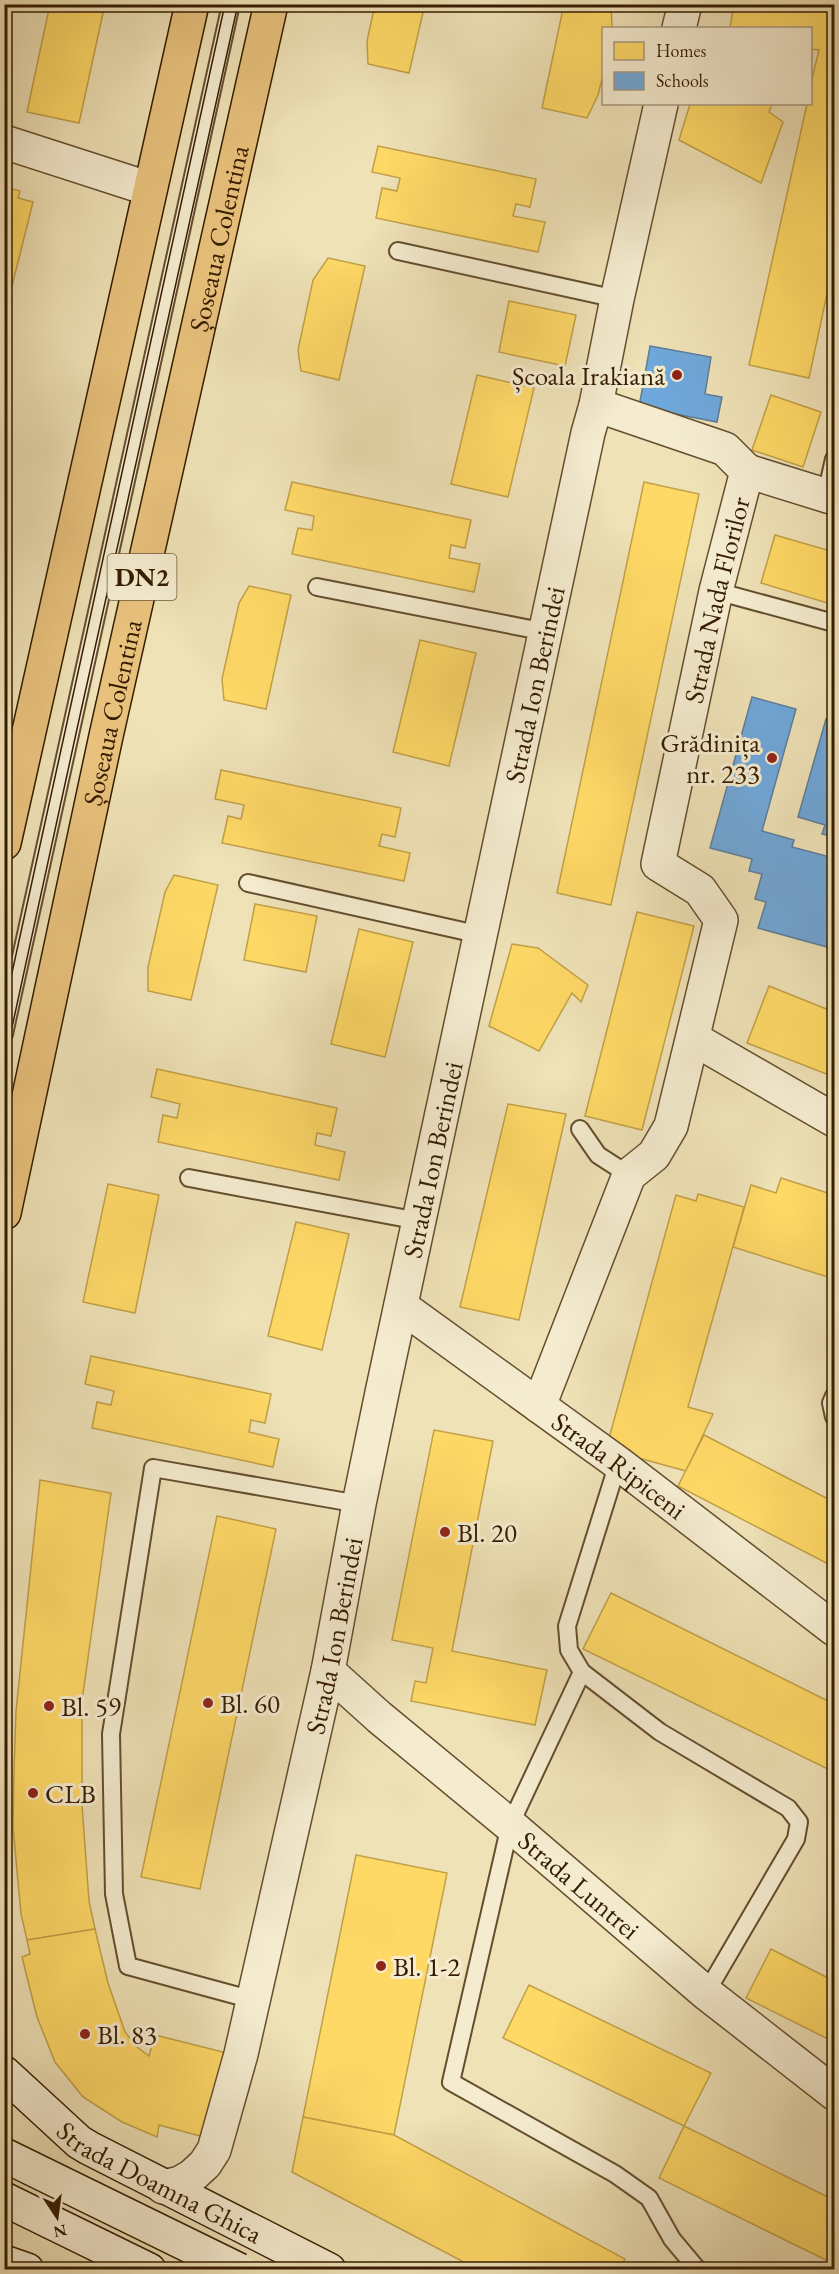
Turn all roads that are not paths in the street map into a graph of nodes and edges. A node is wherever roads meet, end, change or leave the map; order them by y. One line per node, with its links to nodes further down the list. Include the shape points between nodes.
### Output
1 (192, 4): 8 (main road, DN2)
2 (231, 4): 22 (lane)
3 (271, 4): 26 (main road, Șoseaua Colentina / DN2)
4 (685, 4): 5 (street)
5 (679, 27)
6 (661, 105): 10 (street, Strada Ion Berindei)
7 (4, 142): 8 (street)
8 (150, 189): 19 (main road, DN2)
9 (398, 251): 10 (lane)
10 (617, 299): 11 (street, Strada Ion Berindei)
11 (596, 405): 13 (street, Strada Nada Florilor, via 725,449); 18 (street, Strada Ion Berindei)
12 (834, 459): 14 (lane)
13 (747, 471): 14 (street); 16 (street, Strada Nada Florilor)
14 (830, 496)
15 (317, 587): 18 (lane)
16 (716, 591): 17 (lane); 23 (street, Strada Nada Florilor, via 658,864 700,890 721,920)
17 (834, 623)
18 (546, 632): 21 (street, Strada Ion Berindei)
19 (4, 843)
20 (249, 883): 21 (lane)
21 (480, 935): 30 (street, Strada Ion Berindei)
22 (4, 1034)
23 (694, 1039): 24 (street); 27 (street, Strada Nada Florilor, via 671,1126 654,1155)
24 (834, 1120)
25 (580, 1129): 27 (lane, via 598,1155)
26 (11, 1138): 29 (main road, Șoseaua Colentina / DN2)
27 (629, 1175): 33 (street)
28 (189, 1178): 30 (lane)
29 (4, 1213)
30 (419, 1221): 31 (street, Strada Ion Berindei)
31 (401, 1306): 33 (street, Strada Ripiceni); 36 (street, Strada Ion Berindei)
32 (834, 1396): 34 (lane)
33 (539, 1406): 35 (street, Strada Ripiceni)
34 (834, 1417)
35 (618, 1464): 37 (street, Strada Ripiceni); 39 (lane, via 567,1626 569,1650)
36 (359, 1504): 38 (street, Strada Ion Berindei); 42 (lane, via 153,1468 111,1734 114,1894 128,1965)
37 (834, 1629)
38 (328, 1671): 40 (street, Strada Luntrei); 42 (street, Strada Ion Berindei)
39 (582, 1672): 40 (lane); 41 (lane, via 660,1732 788,1808 800,1822 796,1839)
40 (510, 1825): 41 (street, Strada Luntrei); 55 (lane, via 451,2082 615,2174 649,2198 672,2239)
41 (706, 1994): 44 (street, Strada Luntrei)
42 (253, 2000): 46 (street, Strada Ion Berindei, via 214,2150 192,2176)
43 (4, 2073): 46 (street, Strada Doamna Ghica, via 79,2142)
44 (834, 2093)
45 (4, 2155): 53 (street, bridge)
46 (163, 2187): 48 (street, Strada Doamna Ghica)
47 (4, 2199): 51 (street)
48 (244, 2228): 52 (lane); 54 (street, Strada Doamna Ghica)
49 (4, 2262): 50 (street)
50 (27, 2270)
51 (149, 2270)
52 (222, 2270)
53 (239, 2270)
54 (329, 2270)
55 (698, 2270)

